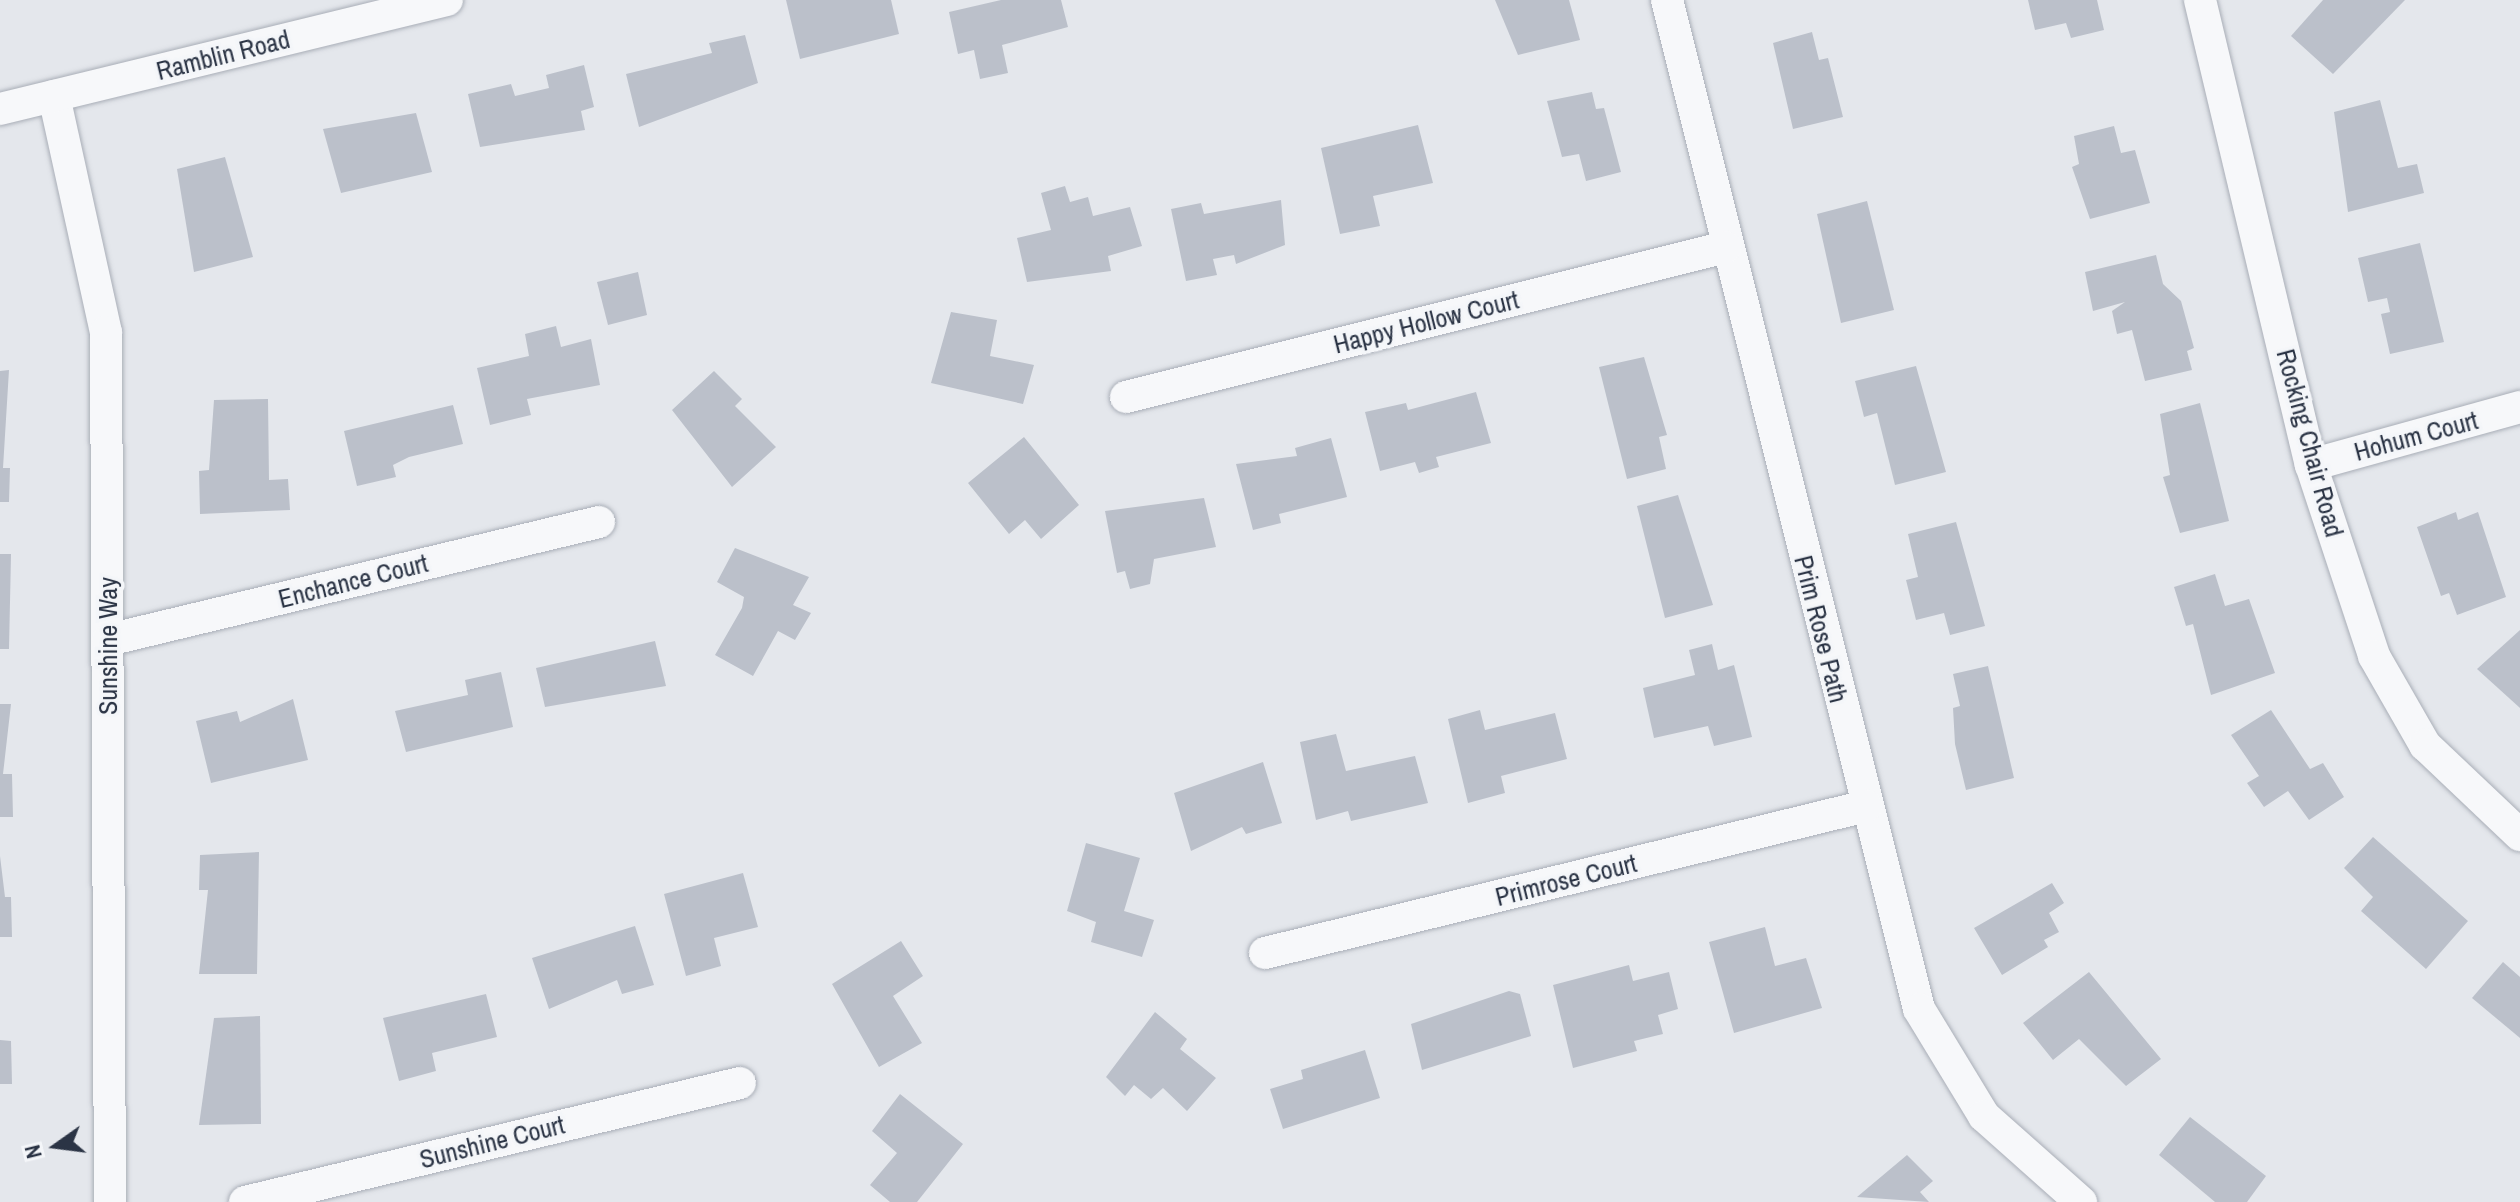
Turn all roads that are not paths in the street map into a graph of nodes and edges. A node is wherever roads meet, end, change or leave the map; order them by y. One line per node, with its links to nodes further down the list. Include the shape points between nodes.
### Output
1 (447, 0): 4 (street, Ramblin Road)
2 (1667, 0): 6 (street, Prim Rose Path)
3 (2200, 0): 9 (street, Rocking Chair Road)
4 (54, 96): 5 (street, Ramblin Road); 11 (street, Sunshine Way, via 106,332)
5 (0, 109)
6 (1726, 247): 7 (street, Happy Hollow Court); 12 (street, Prim Rose Path)
7 (1126, 397)
8 (2520, 407): 9 (street, Hohum Court)
9 (2311, 465): 13 (street, Rocking Chair Road, via 2388,691 2451,776)
10 (599, 522): 11 (street, Enchance Court)
11 (108, 640): 16 (street, Sunshine Way)
12 (1866, 806): 14 (street, Primrose Court); 18 (street, Prim Rose Path, via 1912,984 1936,1046 2005,1139)
13 (2520, 835)
14 (1265, 953)
15 (740, 1083): 17 (street, Sunshine Court)
16 (110, 1202)
17 (245, 1202)
18 (2081, 1202)

